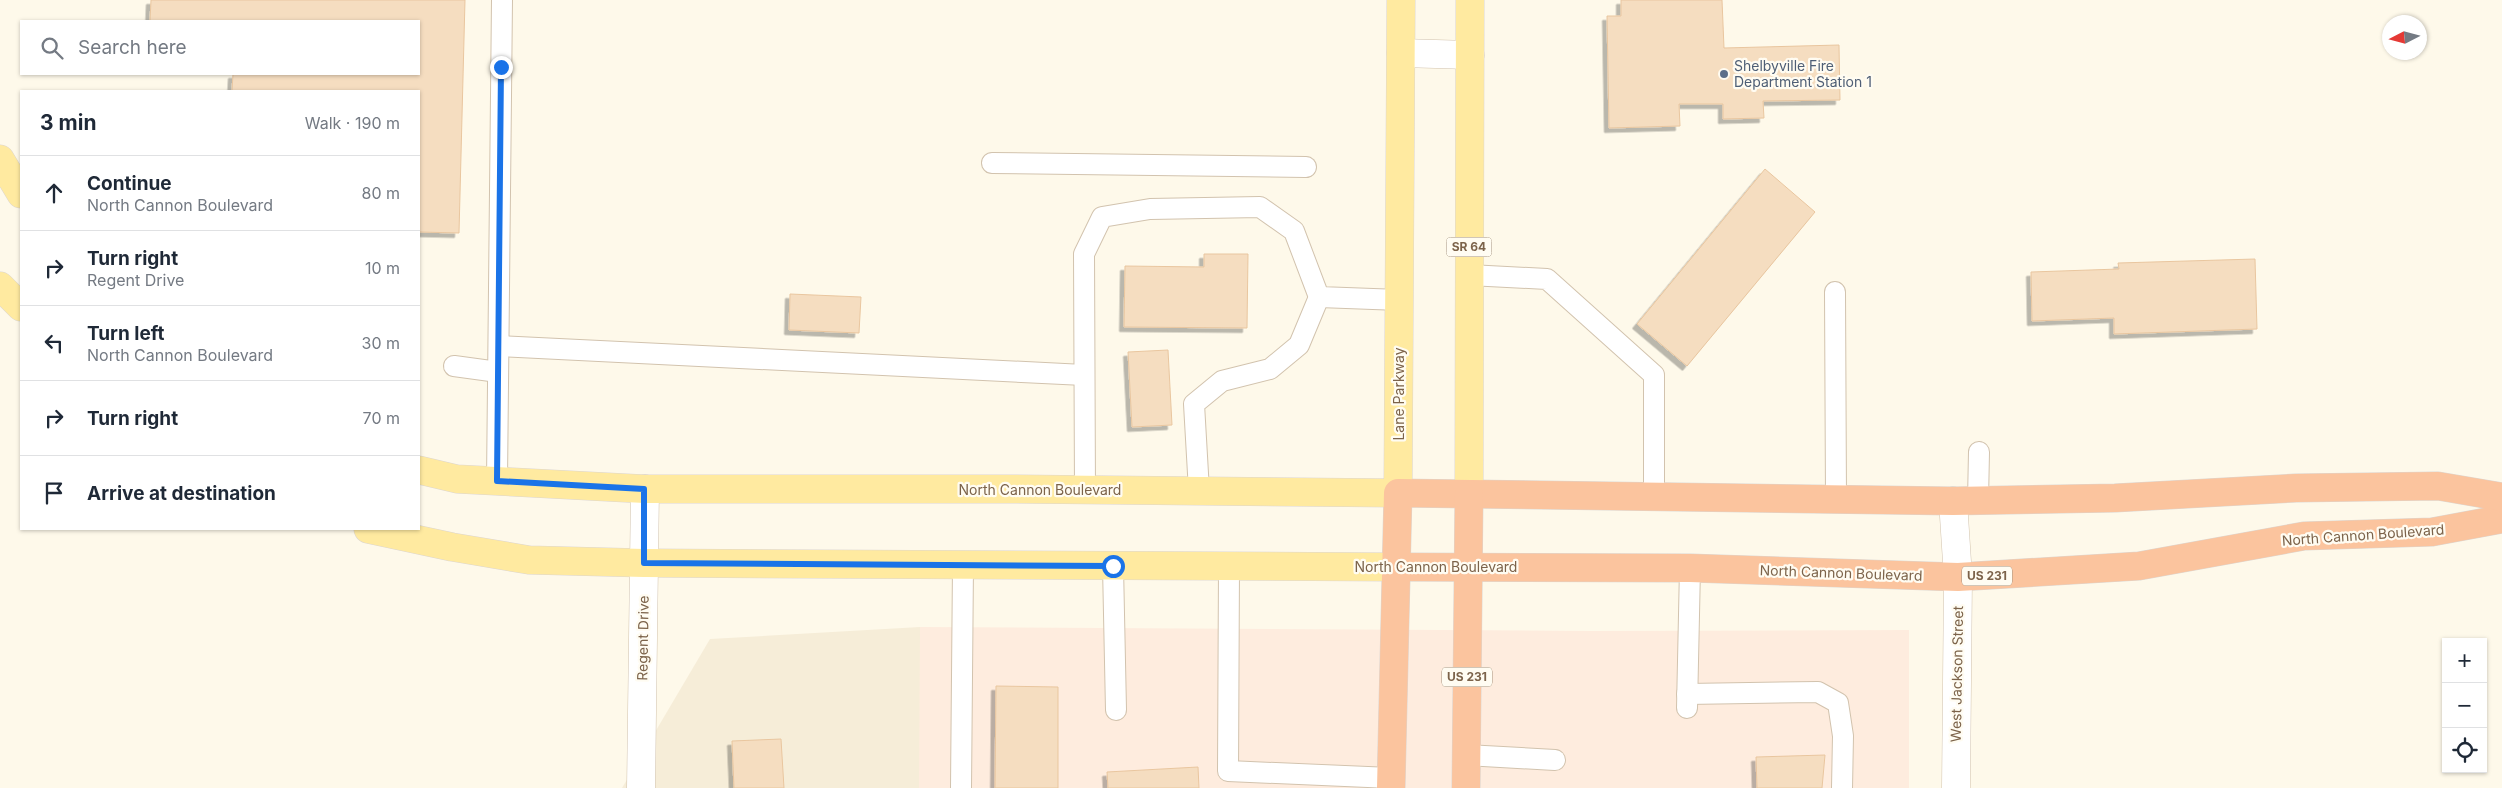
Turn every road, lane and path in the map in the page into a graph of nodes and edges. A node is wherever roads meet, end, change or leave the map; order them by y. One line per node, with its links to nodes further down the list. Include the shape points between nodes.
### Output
1 (502, 0): 16 (lane)
2 (1401, 0): 4 (main road, Lane Parkway)
3 (1470, 0): 5 (main road, SR 64)
4 (1401, 53): 5 (street); 14 (main road, Lane Parkway)
5 (1470, 55): 10 (main road, SR 64)
6 (0, 159): 9 (main road)
7 (992, 163): 8 (lane)
8 (1306, 167)
9 (20, 192)
10 (1469, 275): 27 (main road, SR 64); 28 (lane, via 1547,279 1654,375)
11 (0, 286): 15 (main road)
12 (1835, 292): 30 (lane)
13 (1319, 297): 14 (lane); 19 (lane, via 1294,231 1260,206 1150,209 1102,217 1084,254); 25 (lane, via 1299,345 1270,370 1222,381 1194,404)
14 (1400, 300): 26 (main road, Lane Parkway)
15 (20, 306)
16 (498, 346): 18 (lane); 19 (lane)
17 (454, 366): 18 (lane)
18 (498, 372): 22 (lane)
19 (1084, 375): 24 (lane)
20 (1979, 452): 31 (lane)
21 (420, 470): 22 (main road, North Cannon Boulevard, via 457,479)
22 (497, 481): 23 (main road, North Cannon Boulevard)
23 (644, 489): 24 (main road, North Cannon Boulevard); 34 (street, Regent Drive)
24 (1085, 490): 25 (main road, North Cannon Boulevard)
25 (1199, 491): 26 (main road, North Cannon Boulevard)
26 (1398, 493): 27 (highway, North Cannon Boulevard); 39 (highway, Lane Parkway)
27 (1468, 495): 28 (highway, North Cannon Boulevard); 37 (highway)
28 (1654, 497): 30 (highway, North Cannon Boulevard)
29 (2502, 497): 31 (highway, North Cannon Boulevard, via 2438,486)
30 (1836, 499): 31 (highway, North Cannon Boulevard)
31 (1965, 500): 41 (street, West Jackson Street)
32 (2502, 519): 41 (highway, North Cannon Boulevard / US 231, via 2432,532 2304,536 2139,566)
33 (373, 530): 34 (main road, North Cannon Boulevard, via 528,560)
34 (644, 563): 35 (main road, North Cannon Boulevard); 46 (street, Regent Drive)
35 (963, 565): 36 (main road, North Cannon Boulevard); 47 (lane)
36 (1113, 566): 38 (main road, North Cannon Boulevard); 42 (lane)
37 (1467, 566): 39 (highway, North Cannon Boulevard); 40 (highway, North Cannon Boulevard / US 231); 43 (highway, US 231)
38 (1229, 567): 39 (main road, North Cannon Boulevard); 45 (lane, via 1228,770)
39 (1395, 567): 45 (highway, Lane Parkway)
40 (1690, 568): 41 (highway, North Cannon Boulevard / US 231); 49 (lane, via 1687,701 1818,692 1838,703 1843,736)
41 (1958, 577): 50 (street, West Jackson Street)
42 (1116, 710)
43 (1466, 755): 44 (lane); 48 (highway, US 231)
44 (1555, 760)
45 (1391, 783)
46 (641, 788)
47 (961, 788)
48 (1466, 788)
49 (1842, 788)
50 (1956, 788)

